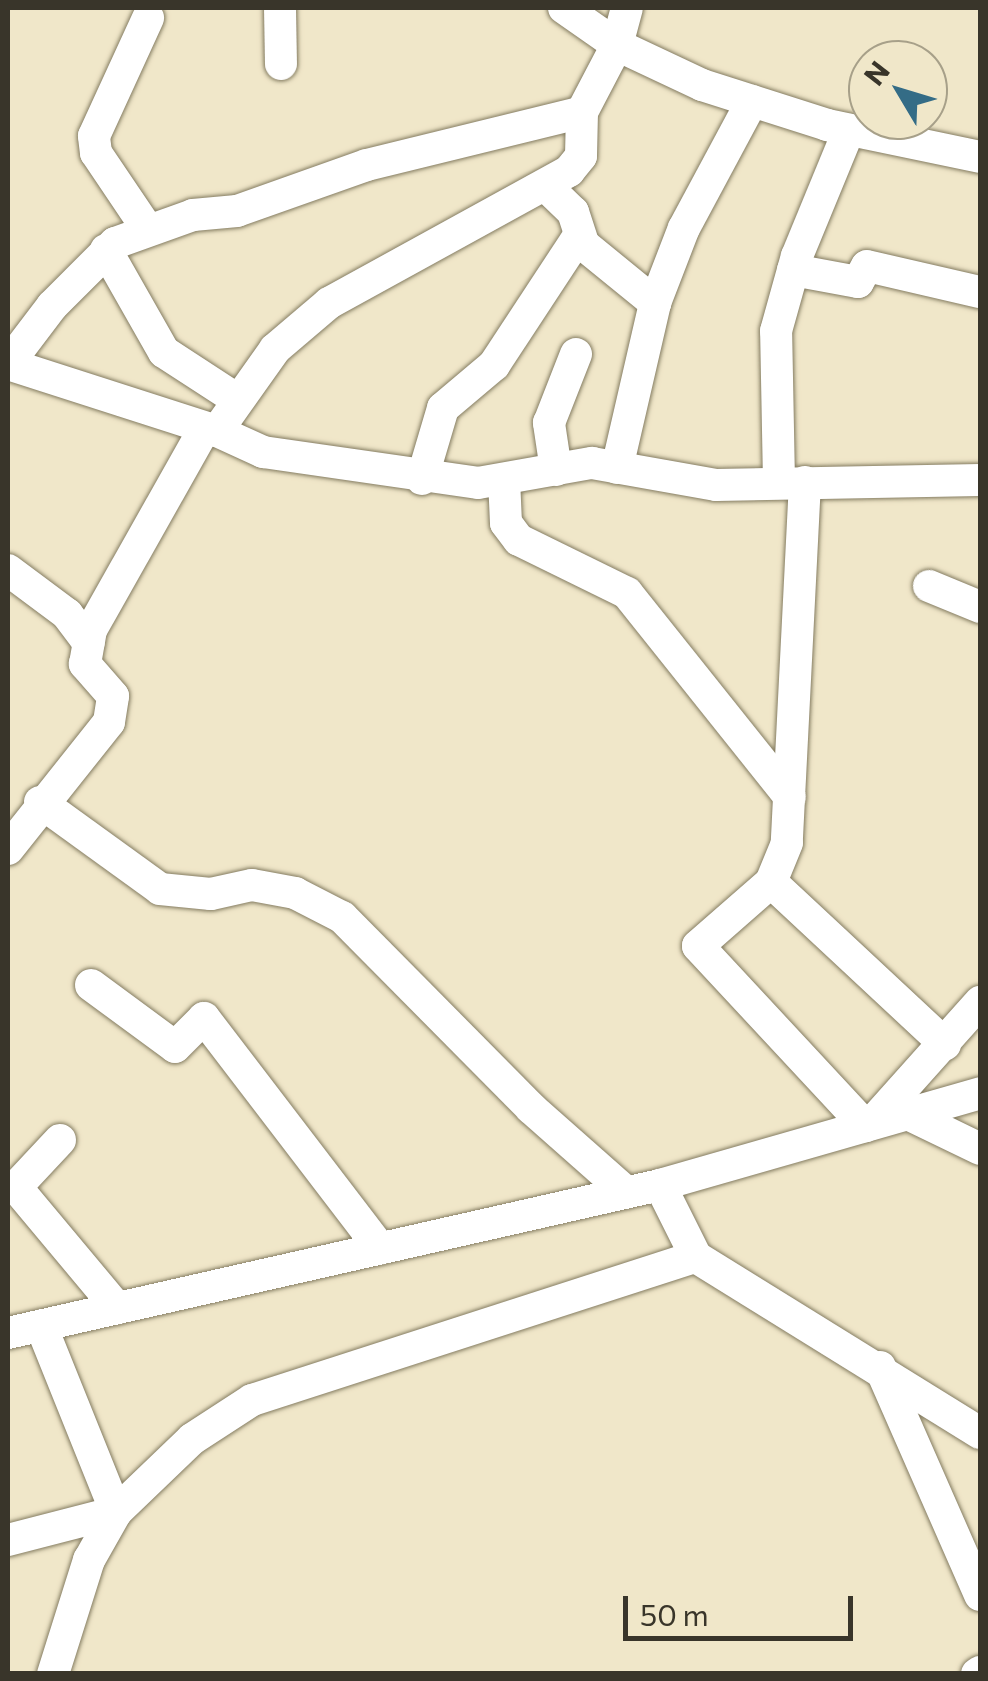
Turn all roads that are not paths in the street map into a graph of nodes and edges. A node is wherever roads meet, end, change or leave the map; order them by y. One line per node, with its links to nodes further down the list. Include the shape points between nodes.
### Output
1 (280, 8): 6 (street)
2 (564, 8): 5 (street)
3 (626, 8): 5 (street)
4 (148, 18): 14 (street, via 94,136 96,153)
5 (618, 44): 7 (street); 8 (street)
6 (281, 64)
7 (752, 101): 9 (street); 19 (street, via 684,228)
8 (582, 112): 13 (street, via 581,156); 14 (street, via 366,164 236,212 193,215)
9 (848, 130)
10 (848, 132): 17 (street)
11 (898, 140): 12 (street)
12 (980, 157)
13 (548, 188): 15 (street, via 573,212); 22 (street, via 329,303 275,349)
14 (148, 230): 16 (street)
15 (578, 236): 19 (street); 26 (street, via 494,365 443,408)
16 (106, 250): 21 (street); 22 (street, via 164,352)
17 (793, 270): 18 (street, via 858,282 867,266); 29 (street, via 776,331)
18 (980, 292)
19 (655, 303): 24 (street)
20 (576, 354): 25 (street, via 548,424)
21 (8, 364): 23 (street)
22 (236, 399): 23 (street)
23 (210, 431): 26 (street, via 262,452); 33 (street)
24 (617, 468): 25 (street, via 592,462); 29 (street, via 716,485)
25 (556, 470): 27 (street)
26 (422, 478): 27 (street)
27 (504, 479): 34 (street, via 506,523 519,540 626,593)
28 (980, 480): 29 (street)
29 (792, 482): 34 (street)
30 (8, 570): 33 (street, via 67,614)
31 (929, 586): 32 (street)
32 (980, 607)
33 (89, 643): 35 (street, via 85,664 114,696 114,708)
34 (790, 798): 37 (street, via 787,842)
35 (40, 802): 36 (street); 47 (street, via 160,889 211,894 252,886 295,893 342,917 531,1108)
36 (8, 849)
37 (771, 882): 40 (street); 43 (street, via 698,946)
38 (92, 985): 48 (street, via 174,1047 204,1018)
39 (980, 1002): 40 (street)
40 (945, 1044): 43 (street)
41 (980, 1094): 42 (street)
42 (908, 1114): 43 (street); 45 (street)
43 (868, 1125): 46 (street)
44 (60, 1140): 50 (street, via 16,1187)
45 (980, 1149)
46 (660, 1185): 47 (street); 49 (street)
47 (626, 1192): 48 (street)
48 (380, 1248): 50 (street)
49 (696, 1257): 53 (street); 55 (street, via 252,1400 192,1439)
50 (117, 1308): 51 (street)
51 (41, 1325): 52 (street); 55 (street)
52 (8, 1332)
53 (880, 1367): 54 (street); 57 (street)
54 (980, 1434)
55 (116, 1512): 56 (street); 58 (street, via 89,1560)
56 (8, 1540)
57 (980, 1595)
58 (53, 1674)

